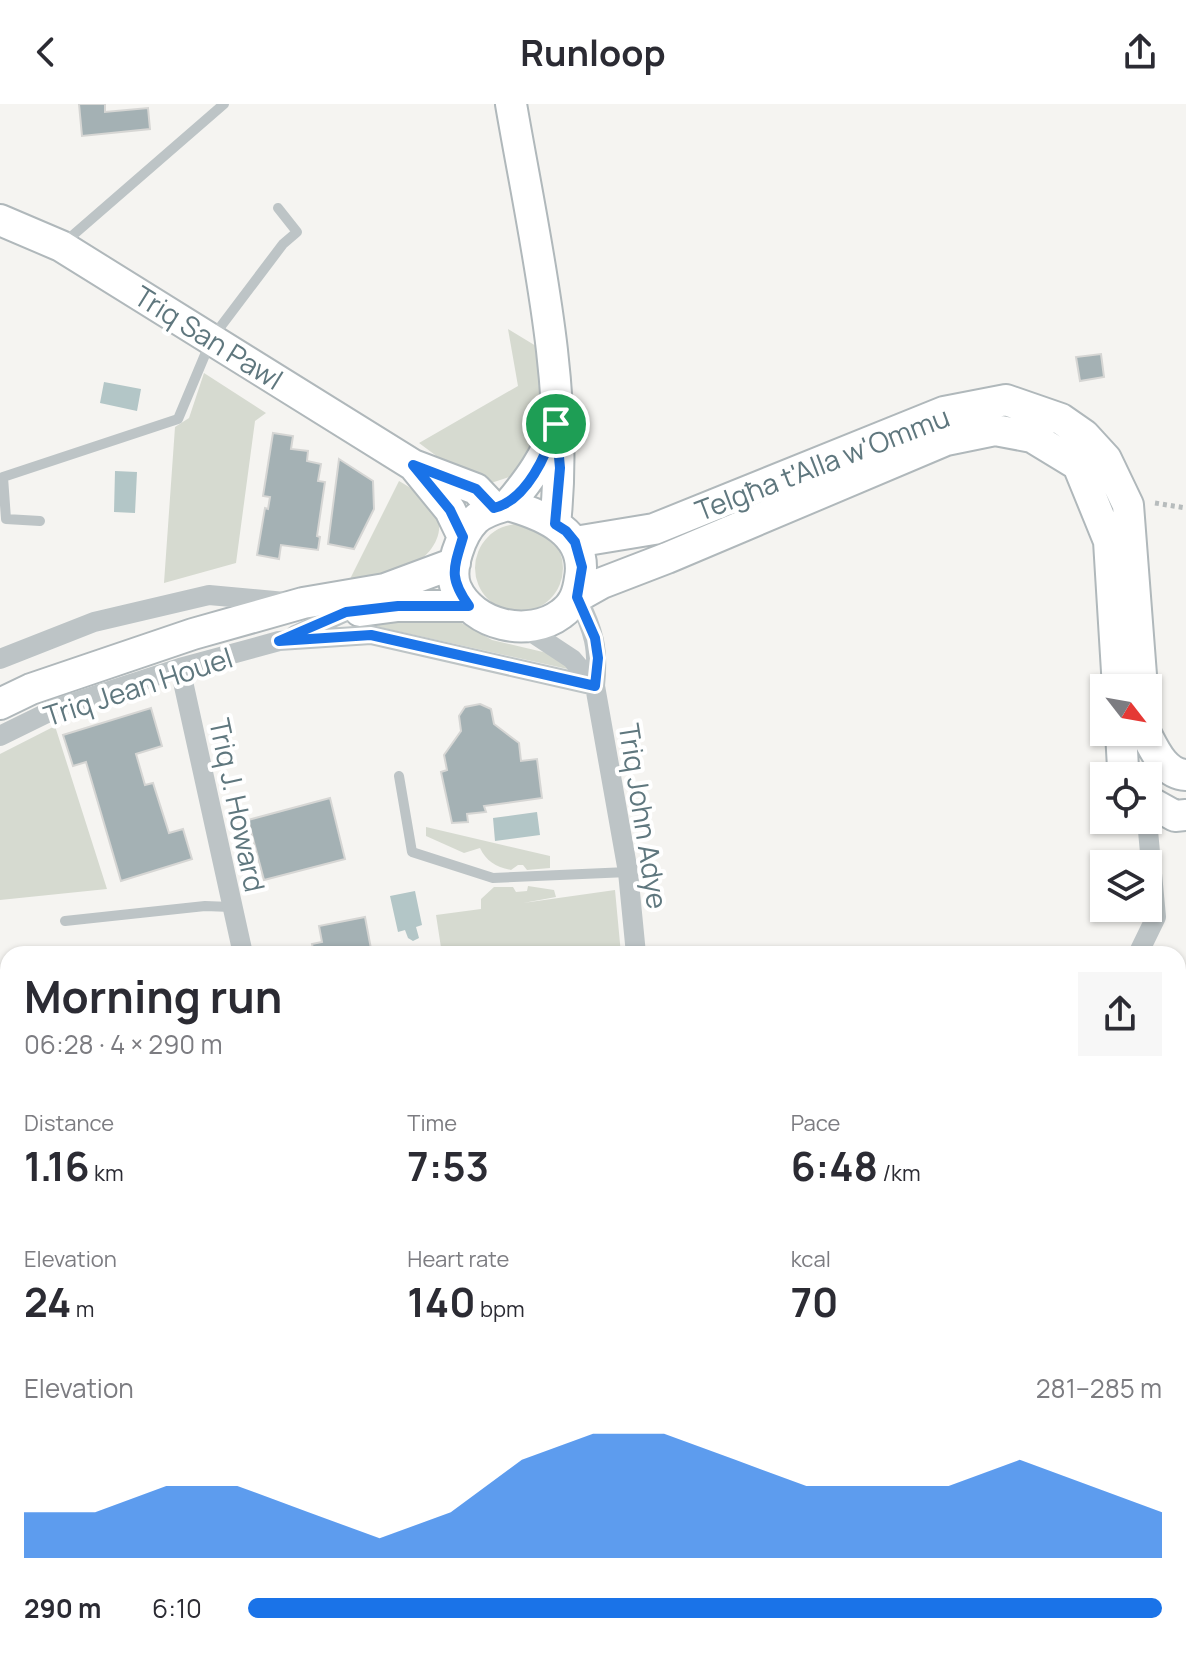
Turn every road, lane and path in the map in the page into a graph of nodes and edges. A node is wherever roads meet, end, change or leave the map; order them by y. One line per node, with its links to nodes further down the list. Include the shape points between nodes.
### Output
1 (224, 104): 5 (lane)
2 (511, 104): 7 (main road, via 546,306)
3 (278, 208): 6 (lane, via 297,232)
4 (0, 220): 5 (main road, Triq San Pawl)
5 (61, 246): 6 (main road, Triq San Pawl)
6 (212, 338): 8 (main road, Triq San Pawl); 12 (lane, via 178,419 3,477 6,519)
7 (556, 424): 10 (main road, via 540,464); 13 (main road)
8 (413, 465): 10 (main road, Triq San Pawl, via 476,489); 14 (main road, Triq San Pawl, via 450,510)
9 (1148, 502): 11 (path)
10 (501, 507): 13 (main road, via 531,511); 14 (main road, via 476,519)
11 (1186, 508)
12 (40, 521)
13 (565, 533): 15 (main road, via 582,567); 25 (main road, Telgħa t'Alla w'Ommu, via 654,529 944,412 1006,400 1061,419 1106,459 1128,505)
14 (459, 550): 16 (main road, Triq Jean Houel, via 385,589); 17 (main road, via 455,586)
15 (577, 597): 19 (main road, via 563,614); 24 (main road, Telgħa t'Alla w'Ommu, via 946,440 995,430 1032,437 1078,465 1109,541); 26 (street, Triq John Adye, via 595,638)
16 (303, 603): 20 (main road, Triq Jean Houel); 22 (street, Triq Jean Houel, via 209,595 94,622)
17 (469, 606): 18 (main road, Triq Jean Houel); 19 (main road, via 505,626)
18 (346, 612): 20 (main road, Triq Jean Houel); 21 (street, Triq Jean Houel)
19 (522, 626): 26 (street, via 572,659)
20 (193, 634): 27 (main road, Triq Jean Houel)
21 (279, 641): 23 (street, Triq Jean Houel); 26 (street, Triq Jean Houel, via 371,635)
22 (0, 659)
23 (180, 668): 28 (street, Triq Jean Houel, via 57,708); 36 (street, Triq J. Howard)
24 (1117, 674)
25 (1141, 674)
26 (595, 686): 35 (street, Triq John Adye)
27 (0, 704)
28 (0, 736)
29 (1152, 746): 30 (main road, via 1160,760)
30 (1186, 775)
31 (399, 776): 35 (lane, via 412,852 493,878)
32 (1162, 809): 33 (main road)
33 (1186, 815)
34 (1148, 834): 40 (street, via 1156,917)
35 (628, 872): 39 (street, Triq John Adye)
36 (231, 907): 37 (lane); 38 (street, Triq J. Howard)
37 (65, 921)
38 (241, 946)
39 (635, 946)
40 (1142, 946)

